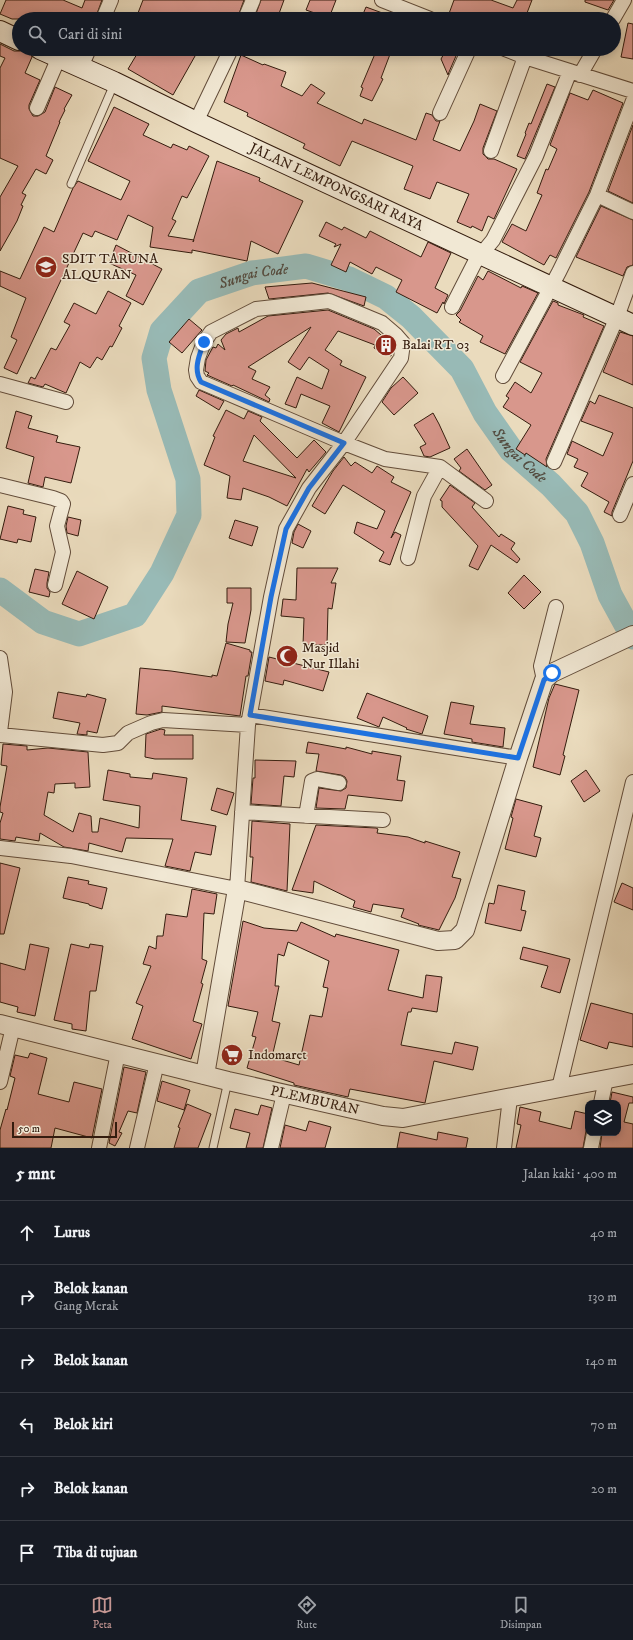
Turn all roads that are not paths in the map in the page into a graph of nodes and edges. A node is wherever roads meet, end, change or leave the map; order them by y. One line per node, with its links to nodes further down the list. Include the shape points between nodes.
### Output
1 (111, 0): 5 (street)
2 (253, 0): 6 (street)
3 (382, 0): 7 (street)
4 (627, 2): 8 (street)
5 (105, 12)
6 (248, 12)
7 (412, 12)
8 (619, 12)
9 (0, 31): 10 (main road)
10 (12, 37)
11 (86, 56): 17 (street)
12 (228, 56): 24 (street)
13 (466, 56): 23 (street)
14 (589, 56): 18 (street)
15 (58, 57): 17 (main road, JALAN LEMPONGSARI RAYA); 22 (street)
16 (525, 57): 18 (street); 25 (street)
17 (81, 67): 19 (main road, JALAN LEMPONGSARI RAYA)
18 (575, 73): 20 (street); 29 (street, via 493,240)
19 (114, 82): 24 (main road, JALAN LEMPONGSARI RAYA); 26 (lane)
20 (633, 91)
21 (633, 101): 27 (street)
22 (37, 108)
23 (440, 113)
24 (196, 122): 29 (main road, JALAN LEMPONGSARI RAYA)
25 (491, 151)
26 (71, 184)
27 (597, 195): 28 (street); 31 (street)
28 (633, 212)
29 (481, 254): 31 (main road, JALAN LEMPONGSARI RAYA); 32 (street)
30 (633, 273): 33 (street)
31 (551, 287): 33 (main road, JALAN LEMPONGSARI RAYA); 34 (street)
32 (452, 307)
33 (625, 321): 38 (street)
34 (503, 376)
35 (0, 384): 36 (street)
36 (66, 402)
37 (344, 443): 37 (street, via 201,382 196,370 198,358 211,332 256,310 329,301 382,323 403,343 401,358); 39 (street, via 385,459); 50 (street, via 309,488 286,529)
38 (554, 462)
39 (440, 467): 42 (street); 44 (street, via 424,496)
40 (633, 484): 43 (street)
41 (0, 485): 45 (street, via 53,498 63,504 57,526 63,552)
42 (486, 501)
43 (620, 516)
44 (408, 558)
45 (55, 585)
46 (556, 607): 49 (street, via 541,666)
47 (633, 635): 49 (street, via 552,673)
48 (0, 658): 51 (street, via 5,692)
49 (544, 680): 53 (street)
50 (249, 720): 52 (street, via 163,720 128,734 118,743 103,746); 53 (street); 56 (street)
51 (0, 732)
52 (0, 735)
53 (518, 758): 60 (street, via 465,930 455,940 438,941)
54 (633, 782): 69 (street)
55 (339, 783): 57 (street, via 317,778 312,780)
56 (242, 812): 57 (street); 60 (street)
57 (306, 816): 58 (street)
58 (383, 820)
59 (0, 848): 60 (street, via 71,856)
60 (237, 889): 65 (street)
61 (7, 1026): 62 (street, PLEMBURAN); 68 (street)
62 (118, 1053): 63 (street, PLEMBURAN); 74 (street)
63 (157, 1063): 65 (street, PLEMBURAN); 75 (street)
64 (633, 1074): 66 (street, PLEMBURAN)
65 (205, 1075): 67 (street, PLEMBURAN)
66 (606, 1080): 69 (street, PLEMBURAN); 72 (street)
67 (228, 1081): 70 (street, PLEMBURAN); 76 (lane)
68 (0, 1082)
69 (559, 1088): 71 (street, PLEMBURAN)
70 (284, 1094): 71 (street, PLEMBURAN, via 402,1118); 77 (street)
71 (510, 1098): 78 (street)
72 (602, 1100)
73 (593, 1136): 79 (street)
74 (99, 1148)
75 (137, 1148)
76 (213, 1148)
77 (272, 1148)
78 (504, 1148)
79 (591, 1148)

